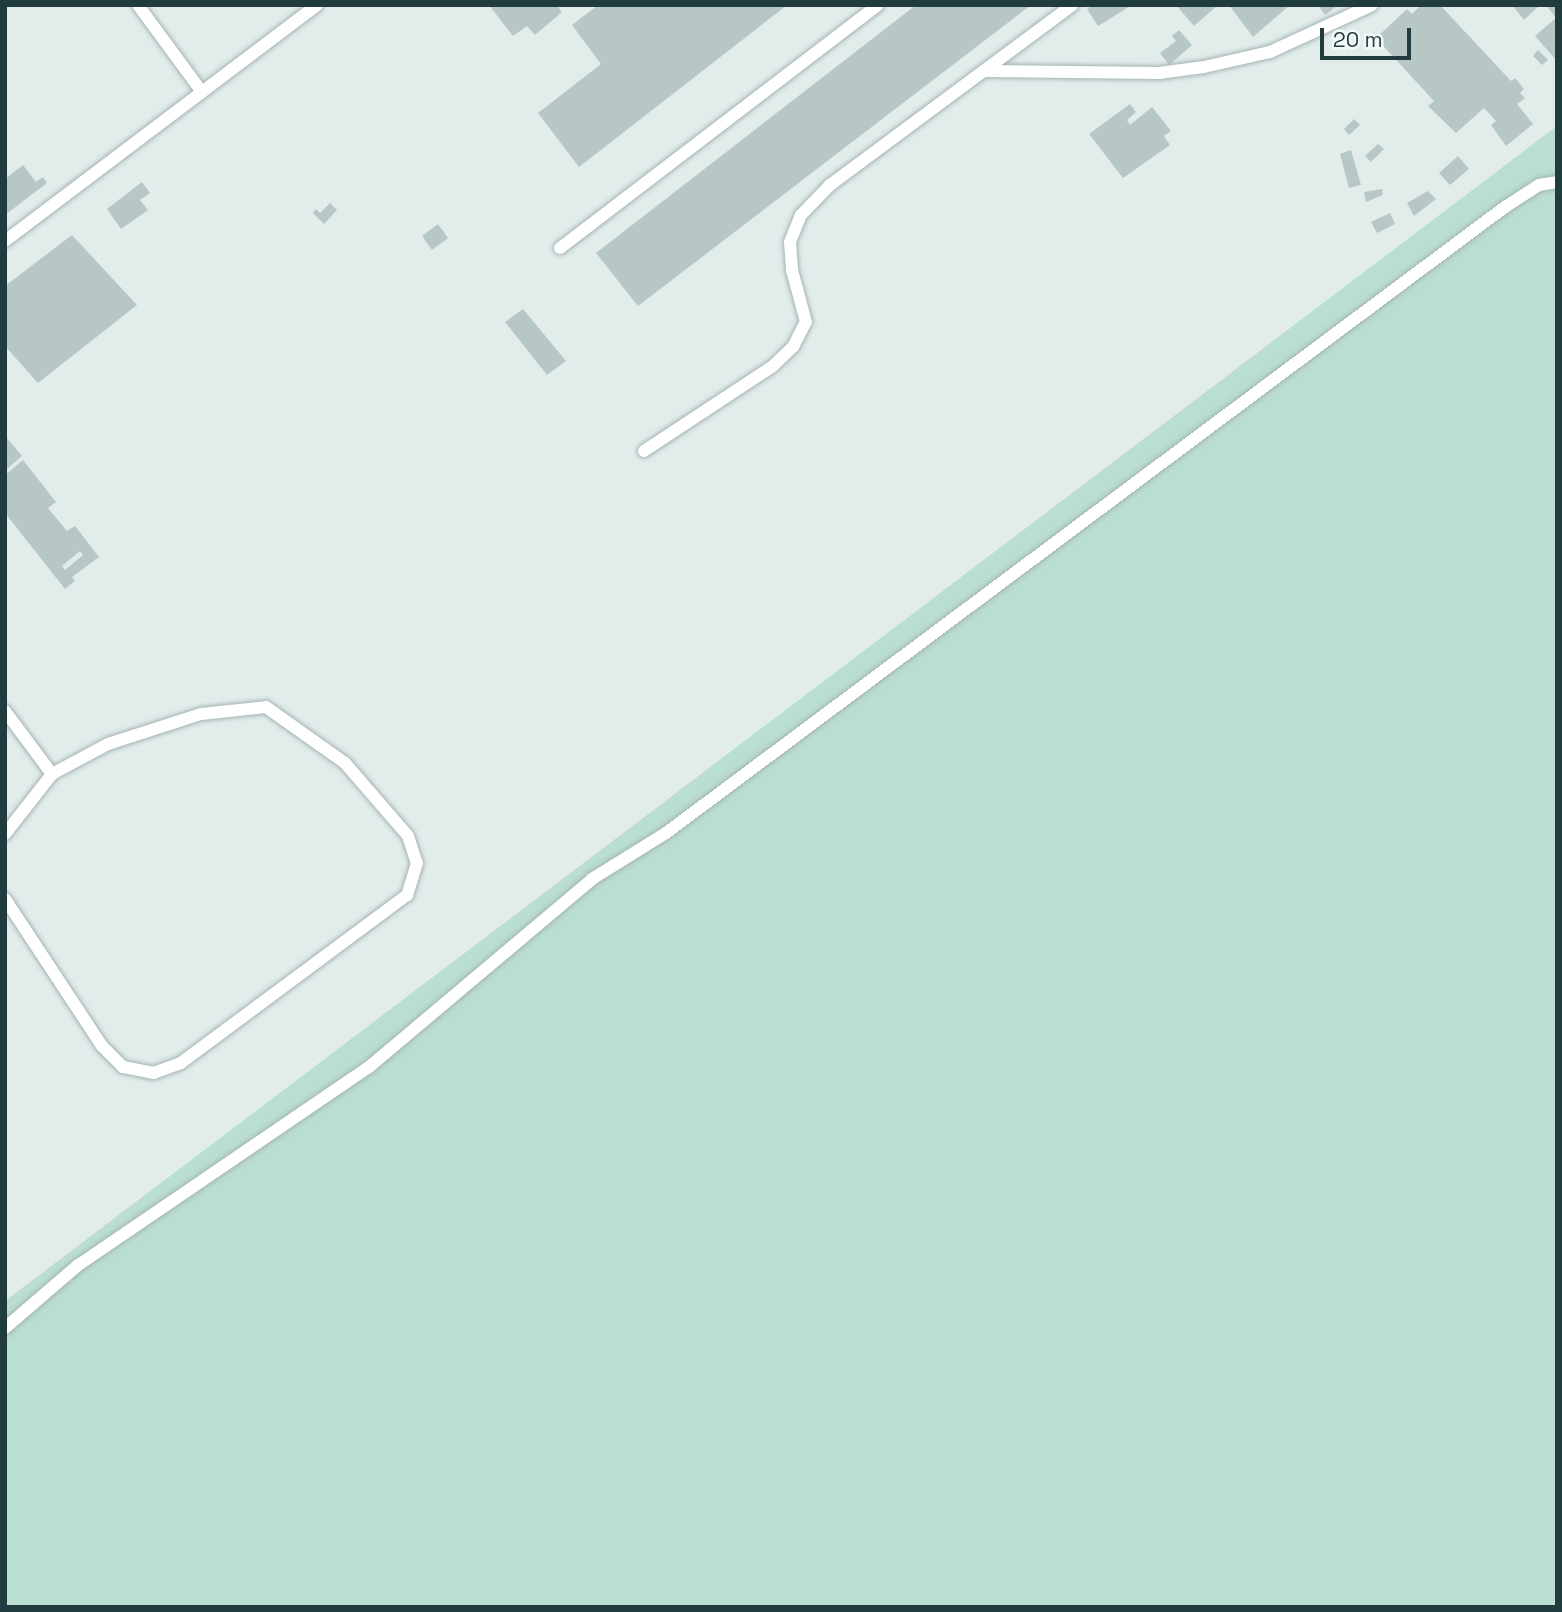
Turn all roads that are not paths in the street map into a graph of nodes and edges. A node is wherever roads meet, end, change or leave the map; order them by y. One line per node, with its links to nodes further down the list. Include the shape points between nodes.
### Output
1 (138, 5): 7 (lane)
2 (317, 5): 7 (lane)
3 (878, 5): 10 (lane)
4 (1072, 5): 6 (lane)
5 (1372, 5): 6 (lane, via 1270,52 1204,67 1160,73)
6 (987, 71): 11 (lane, via 830,185 801,215 790,242 792,270 806,322 793,347 773,366)
7 (202, 92): 9 (lane)
8 (1557, 182): 16 (lane, via 1539,185 1504,207 666,834 592,879 369,1067 77,1266)
9 (5, 242)
10 (560, 248)
11 (644, 451)
12 (5, 711): 13 (lane)
13 (52, 774): 14 (lane); 15 (lane, via 108,744 201,714 267,707 345,763 408,836 417,863 407,895 181,1063 154,1073 122,1068 102,1046)
14 (5, 834)
15 (5, 899)
16 (5, 1328)

